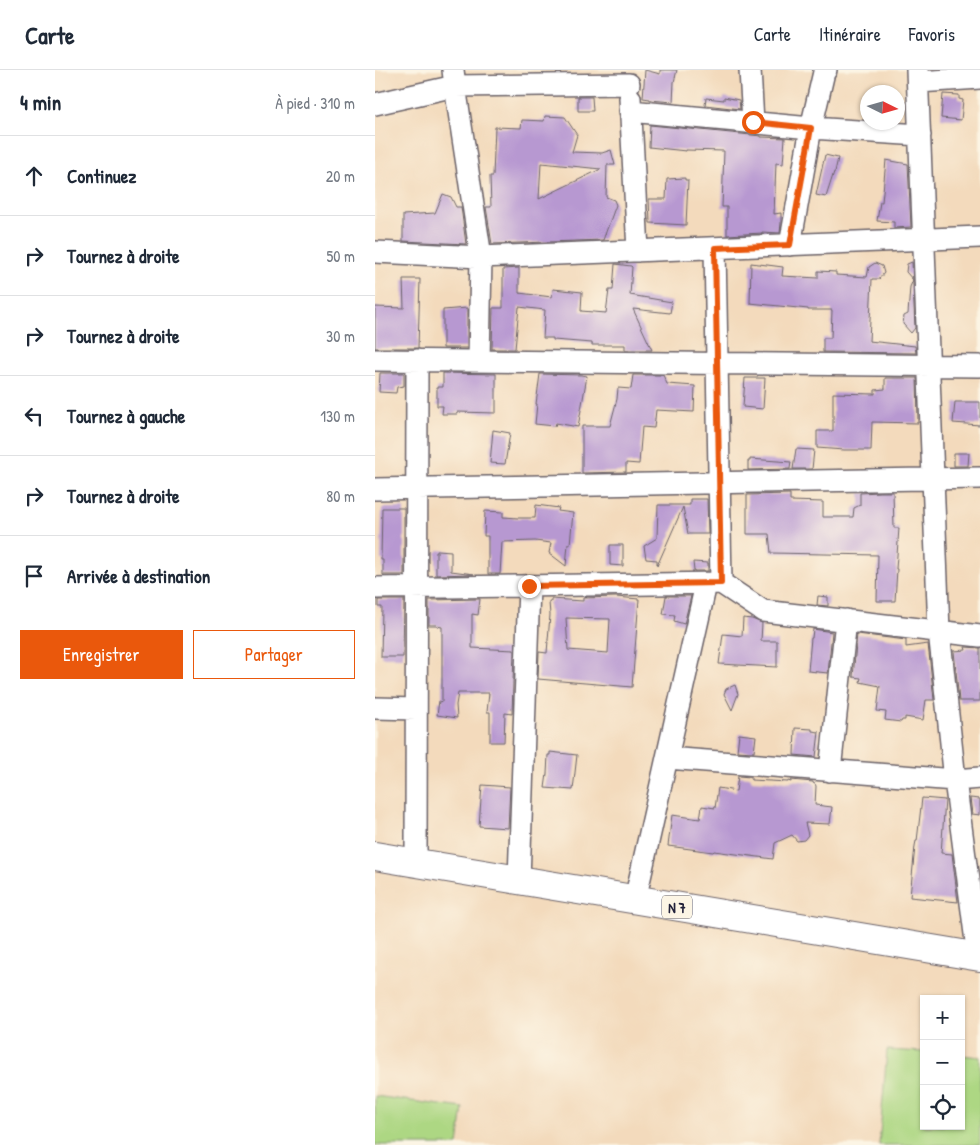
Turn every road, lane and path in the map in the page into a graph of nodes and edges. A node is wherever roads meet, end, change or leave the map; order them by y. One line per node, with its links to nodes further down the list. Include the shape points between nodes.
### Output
1 (750, 70): 9 (street)
2 (826, 70): 10 (street)
3 (917, 76): 6 (street); 11 (street)
4 (629, 77): 5 (street); 8 (street)
5 (454, 78): 7 (street); 18 (street)
6 (980, 78)
7 (375, 104)
8 (631, 111): 9 (street); 16 (street)
9 (753, 122): 10 (street)
10 (811, 128): 11 (street); 14 (street)
11 (920, 135): 13 (street)
12 (980, 237): 13 (street)
13 (923, 240): 14 (street); 23 (street)
14 (790, 245): 15 (street)
15 (715, 248): 16 (street); 22 (street)
16 (639, 251): 18 (street)
17 (375, 252): 18 (street)
18 (481, 257): 21 (street)
19 (375, 360): 20 (street)
20 (417, 360): 21 (street); 28 (street)
21 (479, 361): 22 (street)
22 (717, 364): 23 (street); 27 (street)
23 (928, 366): 24 (street); 26 (street)
24 (980, 366)
25 (980, 478): 26 (street)
26 (933, 479): 27 (street); 35 (street)
27 (719, 483): 28 (street); 30 (street)
28 (417, 488): 29 (street); 33 (street)
29 (375, 489)
30 (713, 583): 31 (street); 34 (street, via 763,610); 39 (street)
31 (529, 586): 33 (street); 45 (street)
32 (375, 588): 33 (street)
33 (417, 588): 38 (street)
34 (847, 620): 35 (street); 40 (street)
35 (939, 631): 36 (street); 42 (street)
36 (980, 636)
37 (375, 708): 38 (street)
38 (416, 709): 44 (street)
39 (667, 758): 40 (street); 46 (street)
40 (829, 771): 42 (street)
41 (980, 778): 42 (street)
42 (955, 780): 47 (street)
43 (375, 856): 44 (highway, N 7)
44 (416, 863): 45 (highway, N 7)
45 (519, 880): 46 (highway, N 7)
46 (635, 900): 47 (highway, N 7)
47 (979, 957)

